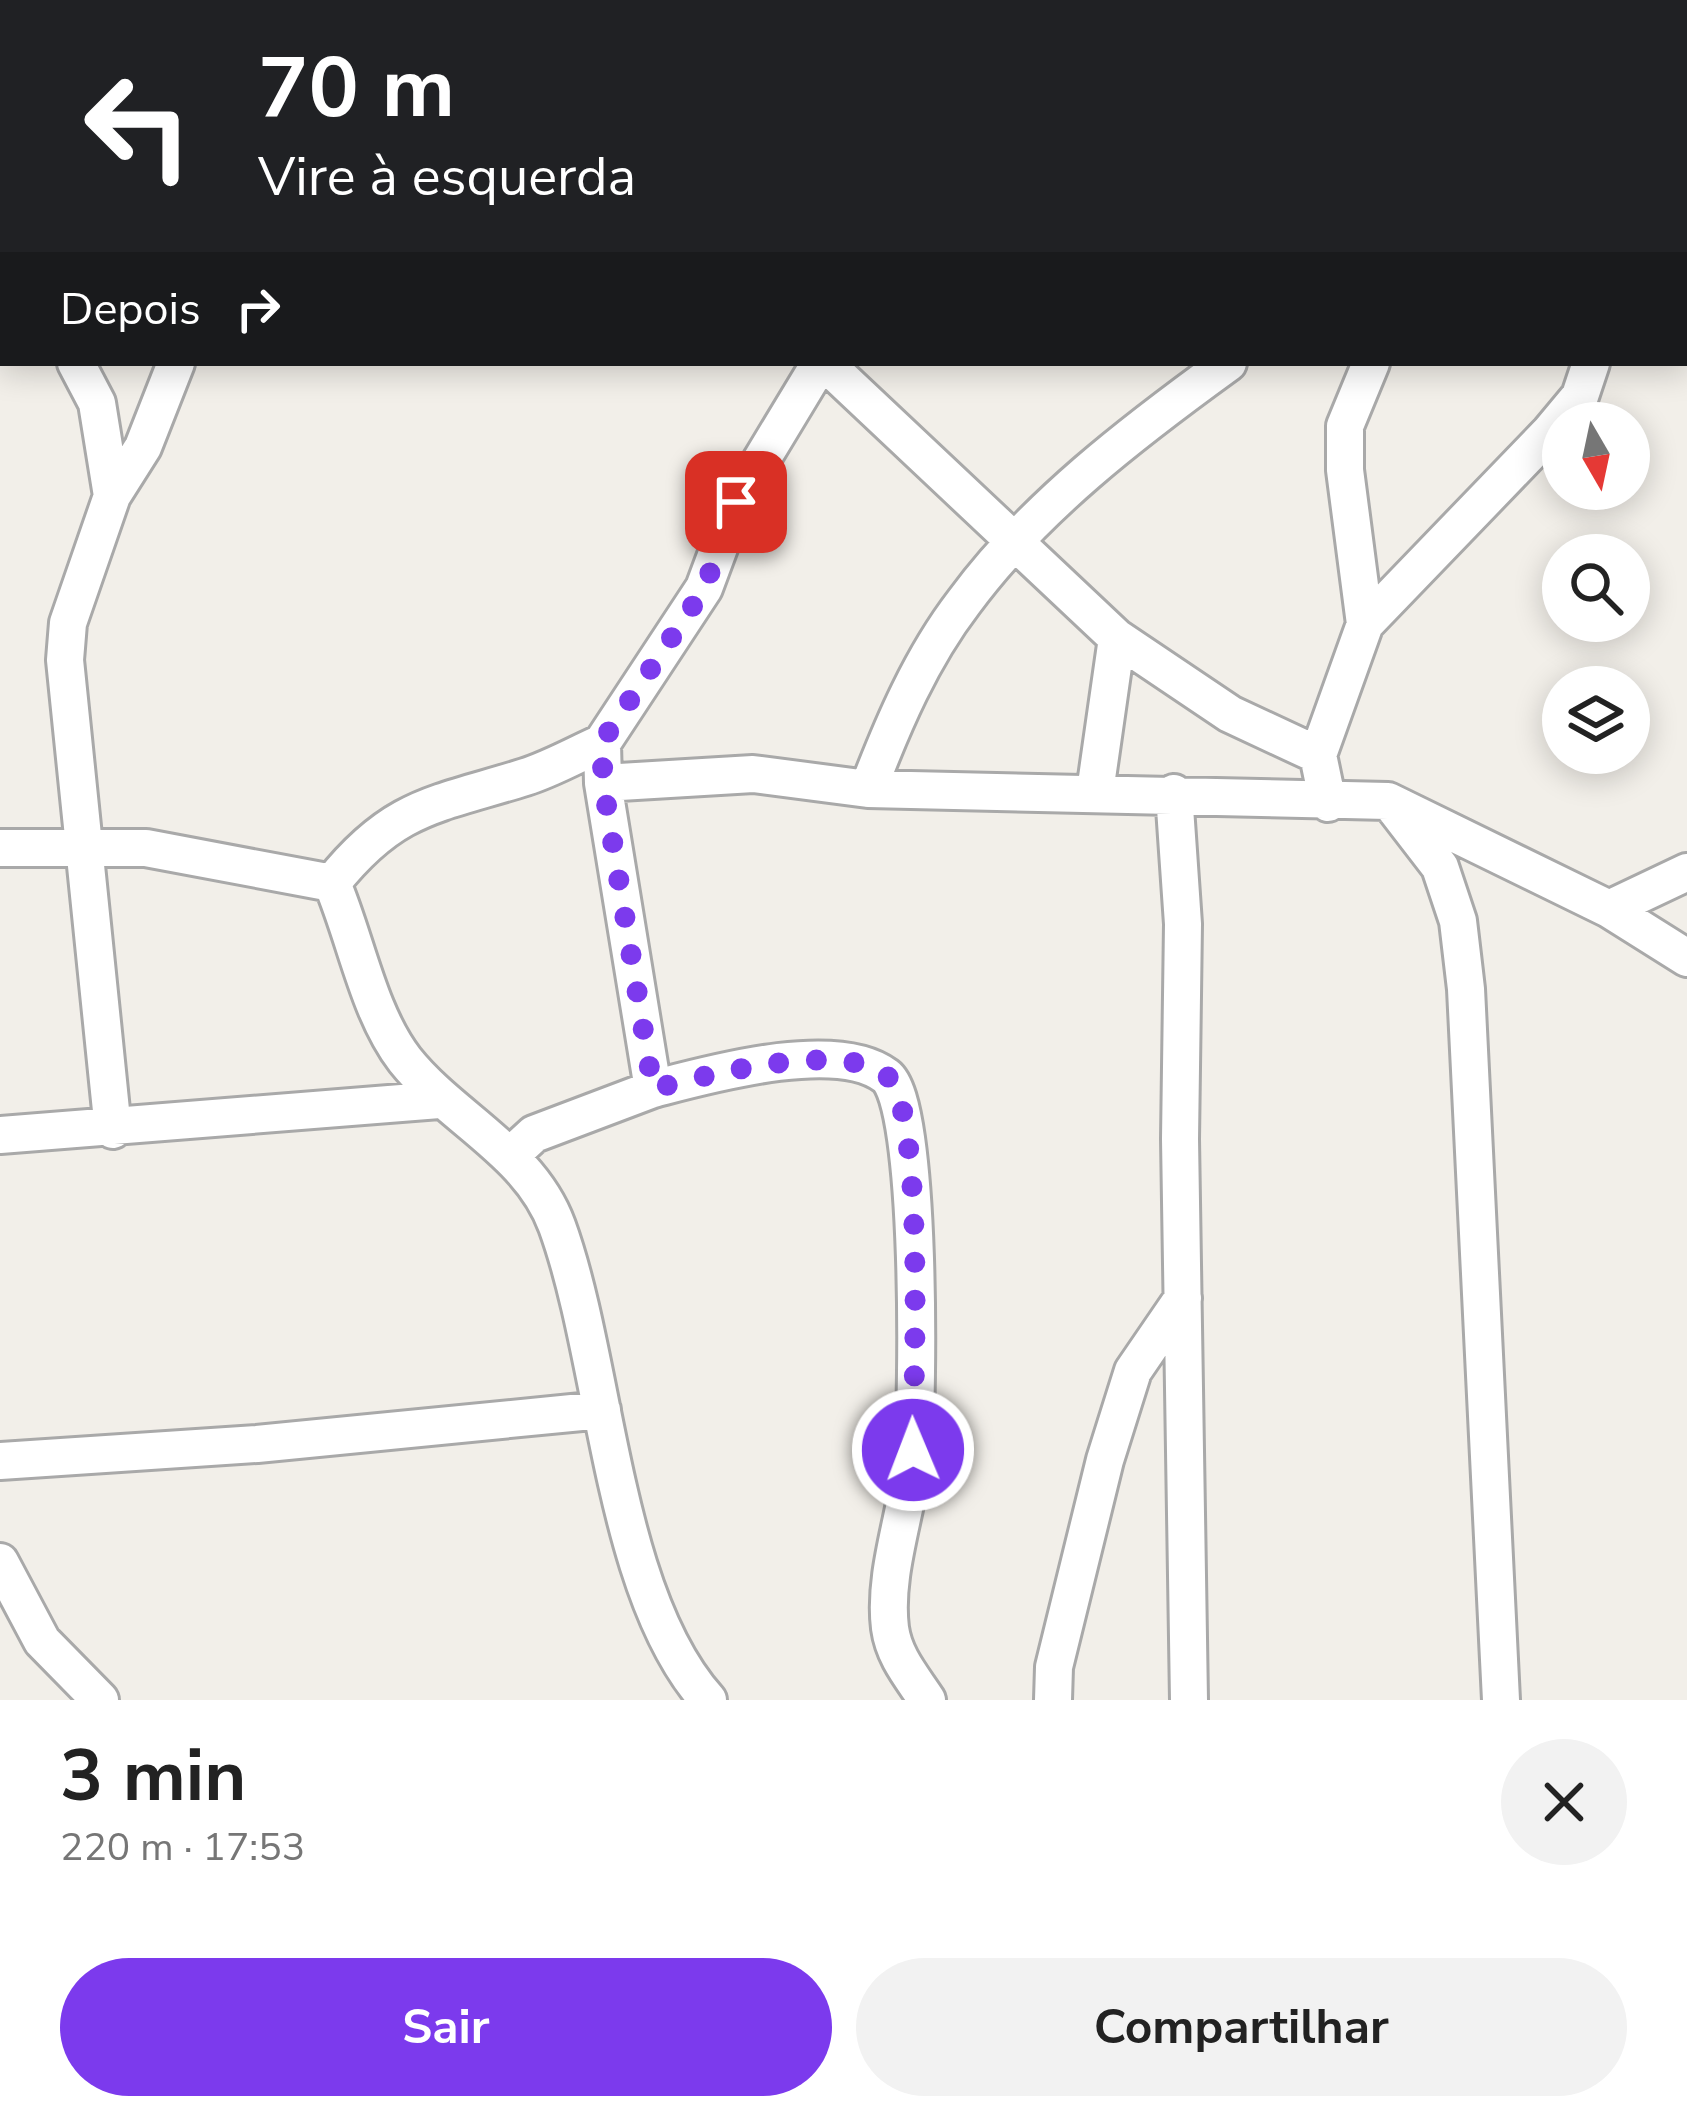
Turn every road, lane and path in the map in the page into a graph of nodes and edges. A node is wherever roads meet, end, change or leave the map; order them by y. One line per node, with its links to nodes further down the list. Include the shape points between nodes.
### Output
1 (78, 366): 8 (street, via 97,403)
2 (175, 366): 8 (street, via 143,447)
3 (821, 366): 12 (street, via 736,502 704,589)
4 (826, 366): 9 (street)
5 (1224, 366): 9 (street, via 1109,455)
6 (1370, 366): 10 (street, via 1346,425 1345,470)
7 (1590, 366): 10 (street, via 1580,396 1550,432)
8 (112, 496): 21 (street, via 68,623 65,660)
9 (1016, 544): 11 (street); 15 (street, via 964,602 925,664)
10 (1365, 623): 13 (street)
11 (1118, 638): 13 (street, via 1231,715); 16 (street)
12 (602, 742): 14 (street); 23 (street, via 386,826)
13 (1318, 755): 19 (street)
14 (603, 783): 15 (street, via 754,774); 26 (street)
15 (868, 789): 16 (street)
16 (1095, 792): 17 (street)
17 (1174, 793): 19 (street); 31 (street, via 1183,924)
18 (1388, 801): 19 (street); 24 (street); 40 (street, via 1440,867 1458,921)
19 (1328, 802)
20 (0, 848): 21 (street)
21 (85, 849): 23 (street, via 146,848); 28 (street)
22 (1687, 872): 24 (street)
23 (332, 883): 27 (street, via 401,1054)
24 (1609, 909): 25 (street)
25 (1687, 958)
26 (653, 1089): 30 (street, via 534,1134); 37 (street, via 755,1063 803,1061 888,1076 901,1101 913,1157 913,1450 890,1629 900,1661)
27 (439, 1100): 28 (street); 30 (street)
28 (113, 1130): 29 (street)
29 (0, 1136)
30 (510, 1156): 32 (street, via 556,1223)
31 (1183, 1298): 38 (street, via 1133,1371 1054,1667); 39 (street)
32 (602, 1410): 33 (street); 36 (street, via 668,1645)
33 (0, 1461)
34 (0, 1562): 35 (street, via 42,1641)
35 (100, 1700)
36 (708, 1700)
37 (928, 1700)
38 (1053, 1700)
39 (1189, 1700)
40 (1501, 1700)

